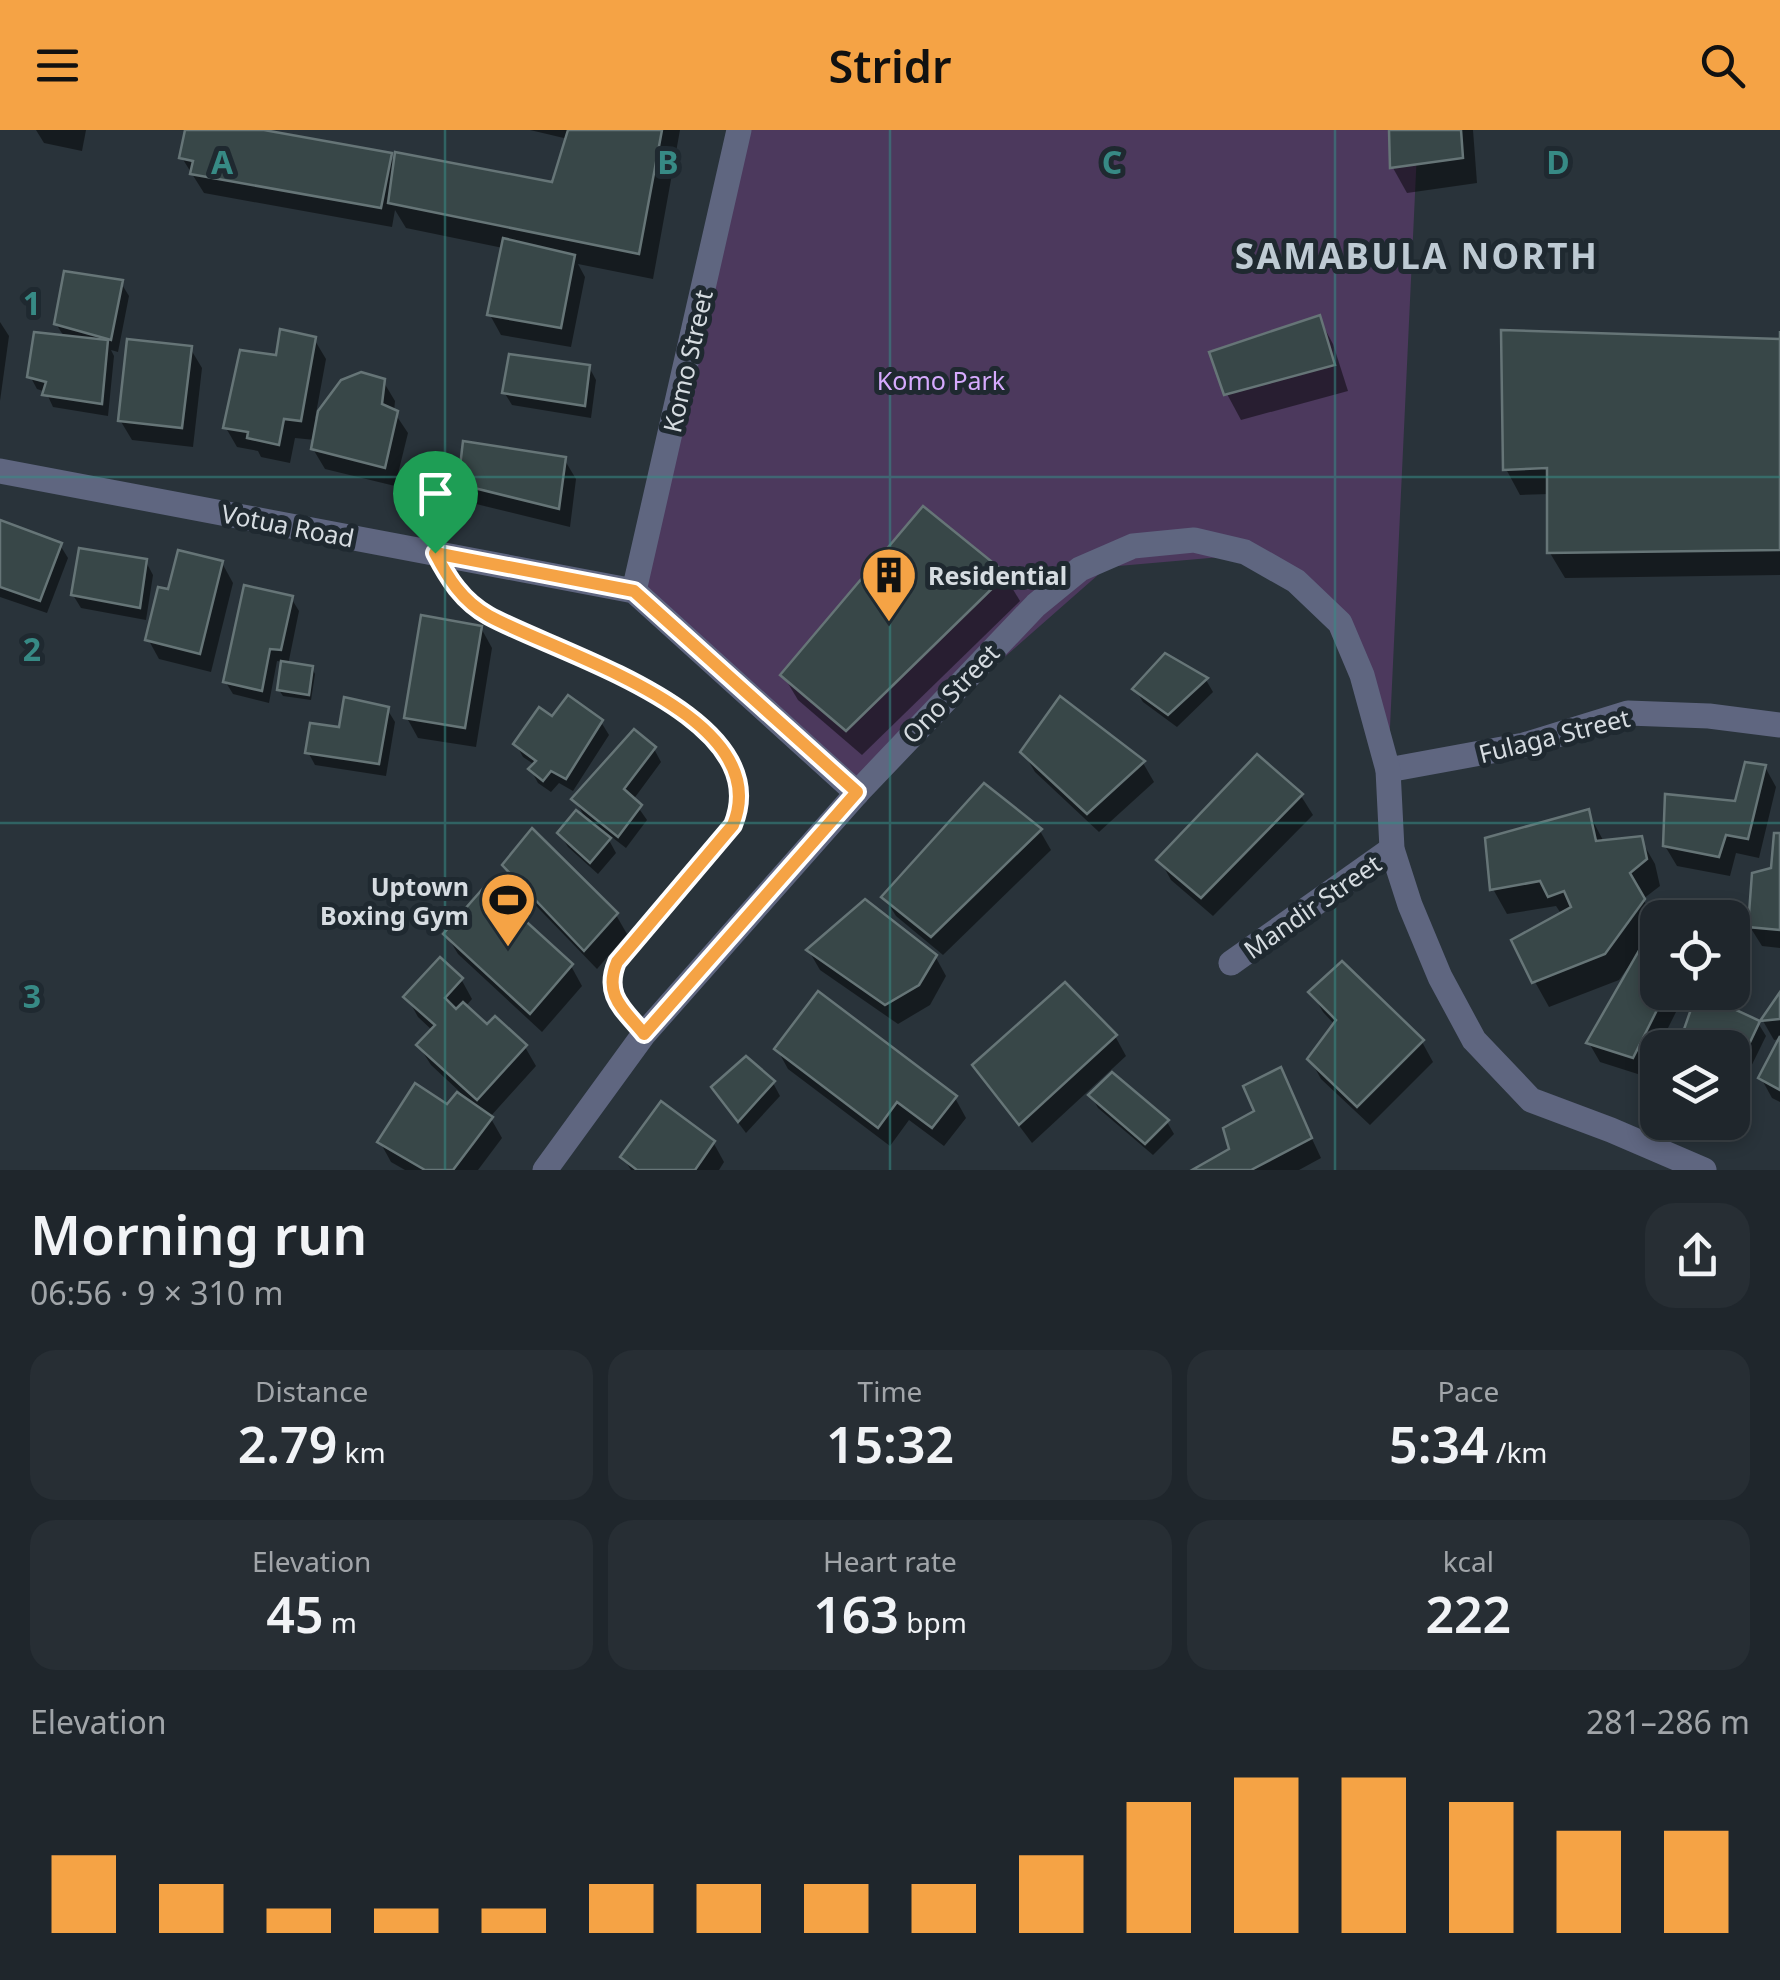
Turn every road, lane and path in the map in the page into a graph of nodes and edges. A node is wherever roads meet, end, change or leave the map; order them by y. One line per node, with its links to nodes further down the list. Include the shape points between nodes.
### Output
1 (739, 130): 4 (street, Komo Street)
2 (0, 471): 3 (street, Votua Road)
3 (435, 553): 4 (street, Votua Road); 10 (lane, via 453,587 486,615 675,705 728,755 741,784 733,825 617,962 610,980 616,1000)
4 (634, 591): 7 (street)
5 (1780, 725): 6 (street, Fulaga Street, via 1628,713 1524,745)
6 (1388, 770): 7 (street, Ono Street, via 1362,674 1340,623 1296,581 1245,552 1194,540 1133,546 1080,569 1036,604); 8 (street, Ono Street)
7 (857, 792): 10 (street, Ono Street)
8 (1392, 848): 9 (street, Mandir Street); 12 (street, Ono Street, via 1432,959 1474,1040 1531,1100)
9 (1231, 963)
10 (644, 1034): 11 (street, Ono Street)
11 (545, 1170)
12 (1704, 1170)

